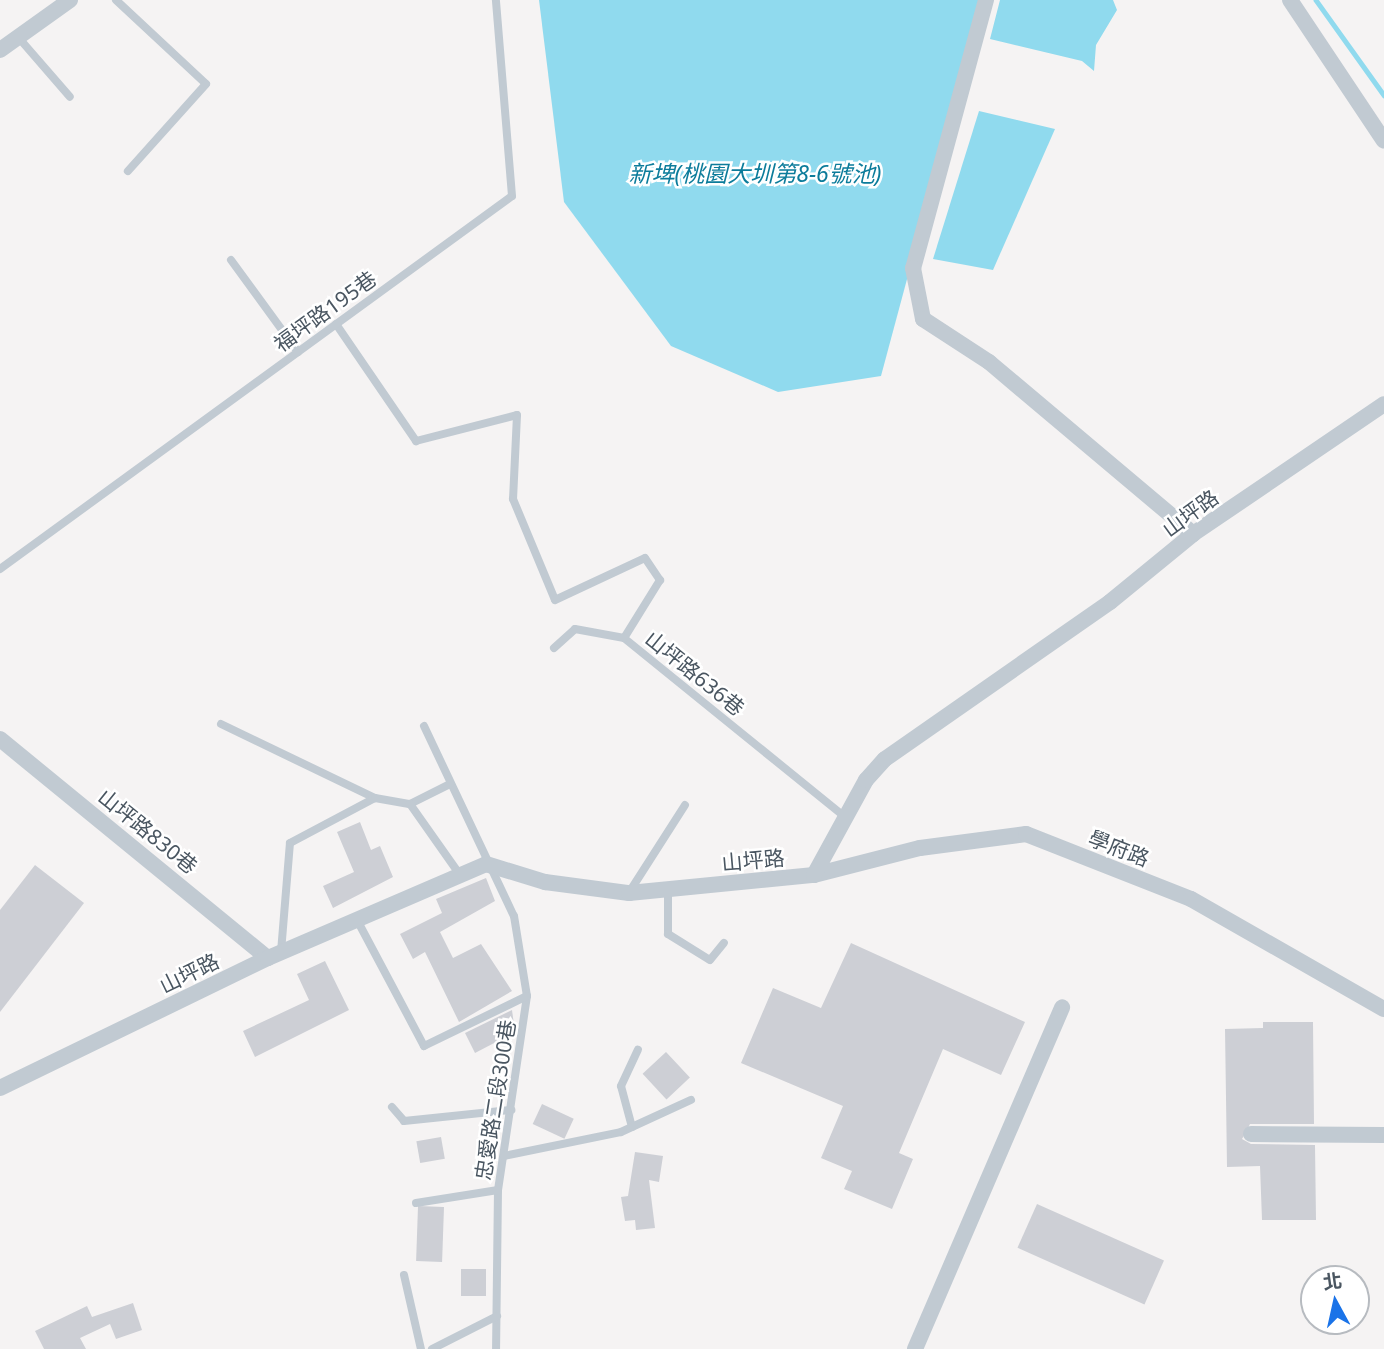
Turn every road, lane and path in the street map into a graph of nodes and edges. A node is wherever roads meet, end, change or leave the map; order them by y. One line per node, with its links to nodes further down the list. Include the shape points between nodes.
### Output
1 (70, 0): 6 (street)
2 (116, 0): 10 (lane, via 206,84)
3 (496, 0): 12 (lane, 福坪路195巷, via 512,196)
4 (986, 0): 15 (street, via 913,268 923,319 989,362)
5 (1290, 0): 9 (street)
6 (18, 37): 7 (street); 8 (lane)
7 (0, 50)
8 (70, 97)
9 (1384, 141)
10 (128, 170)
11 (231, 260): 13 (lane)
12 (336, 324): 13 (lane, 福坪路195巷); 17 (lane, 山坪路636巷, via 416,441 517,415 513,499 555,600 645,558 660,580)
13 (298, 352): 16 (lane, 福坪路195巷)
14 (1384, 404): 15 (street, 山坪路)
15 (1193, 534): 26 (street, 山坪路, via 1110,603 885,760)
16 (0, 569)
17 (624, 638): 18 (lane, via 575,629); 26 (lane, 山坪路636巷)
18 (554, 648)
19 (221, 724): 23 (lane)
20 (424, 726): 22 (lane, 忠愛路二段300巷)
21 (0, 739): 34 (street, 山坪路830巷)
22 (450, 785): 24 (lane); 27 (lane, 忠愛路二段300巷)
23 (375, 798): 24 (lane); 34 (lane, via 290,843)
24 (410, 804): 28 (lane)
25 (685, 805): 31 (lane)
26 (846, 818): 29 (street, 山坪路)
27 (486, 864): 28 (street, 山坪路); 31 (street, 山坪路, via 545,882); 35 (lane, 忠愛路二段300巷, via 514,916)
28 (458, 872): 32 (street, 山坪路)
29 (814, 875): 30 (street, 山坪路); 37 (street, 學府路, via 920,848 1026,834 1191,899)
30 (668, 889): 31 (street, 山坪路); 33 (lane, via 668,934 709,960)
31 (629, 893)
32 (356, 918): 34 (street, 山坪路); 35 (lane, via 424,1046)
33 (724, 943)
34 (274, 955): 39 (street, 山坪路)
35 (527, 996): 42 (lane, 忠愛路二段300巷)
36 (1062, 1007): 54 (street)
37 (1384, 1009)
38 (638, 1050): 43 (lane, via 621,1086)
39 (0, 1088)
40 (691, 1100): 43 (lane)
41 (392, 1107): 42 (lane, via 404,1121)
42 (511, 1110): 46 (lane, 忠愛路二段300巷)
43 (632, 1127): 46 (lane)
44 (1251, 1135): 45 (street)
45 (1384, 1135)
46 (504, 1156): 47 (lane, 忠愛路二段300巷)
47 (498, 1190): 48 (lane); 50 (lane, 忠愛路二段300巷)
48 (416, 1203)
49 (404, 1275): 51 (lane)
50 (497, 1316): 52 (lane); 53 (lane, 忠愛路二段300巷)
51 (421, 1349)
52 (432, 1349)
53 (496, 1349)
54 (915, 1349)

